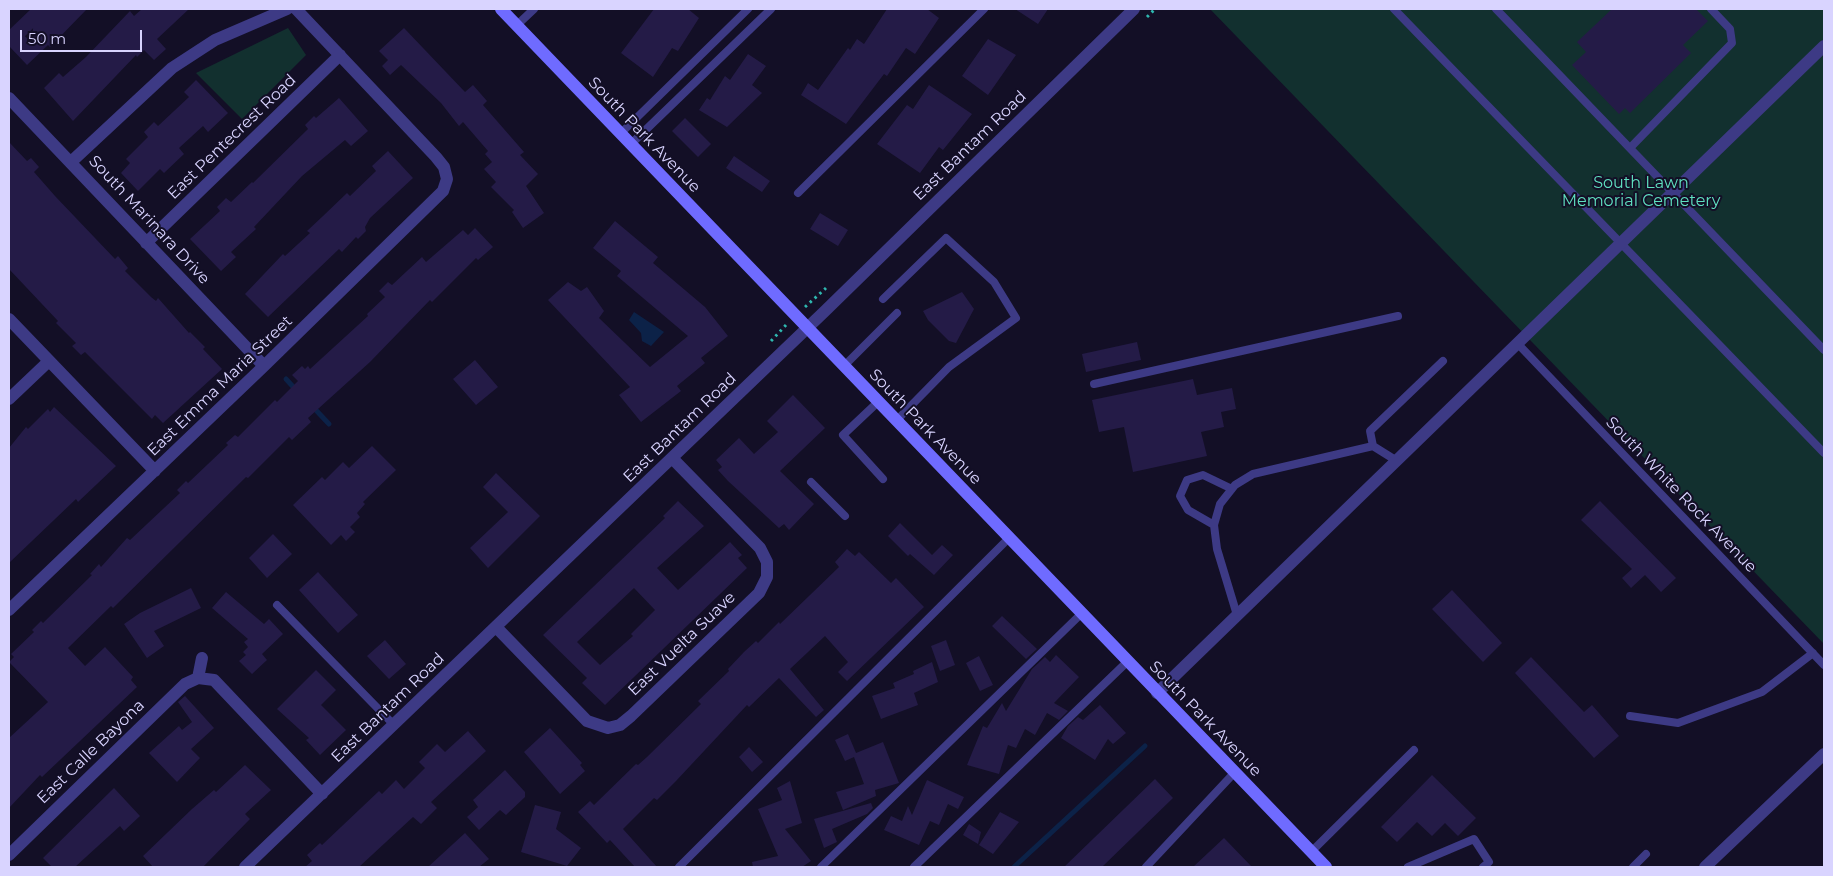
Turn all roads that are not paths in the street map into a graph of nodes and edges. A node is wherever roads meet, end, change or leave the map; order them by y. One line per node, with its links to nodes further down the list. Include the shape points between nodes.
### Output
1 (286, 9): 19 (street, via 215,40 172,68)
2 (296, 9): 14 (street)
3 (501, 9): 12 (main road, South Park Avenue)
4 (534, 9): 12 (lane)
5 (748, 9): 16 (lane)
6 (771, 9): 17 (lane)
7 (984, 9): 20 (lane)
8 (1134, 9): 28 (street, East Bantam Road)
9 (1394, 9): 23 (lane)
10 (1496, 9): 18 (lane)
11 (1712, 9): 18 (lane, via 1730,29 1732,43)
12 (517, 25): 16 (main road, South Park Avenue)
13 (1824, 46): 21 (street)
14 (340, 56): 22 (street, East Pentecrest Road); 33 (street, East Emma Maria Street, via 436,157 444,167 447,180 443,191 432,203)
15 (9, 98): 19 (street, South Marinara Drive)
16 (620, 134): 17 (main road, South Park Avenue)
17 (630, 145): 28 (main road, South Park Avenue)
18 (1630, 148): 21 (lane)
19 (71, 162): 22 (street, South Marinara Drive)
20 (798, 193)
21 (1674, 193): 23 (street); 30 (lane)
22 (146, 243): 33 (street, South Marinara Drive)
23 (1621, 244): 29 (street); 40 (lane)
24 (883, 299): 38 (lane, via 946,238 994,282 1016,318 948,367)
25 (897, 313): 34 (lane)
26 (1398, 316): 35 (lane)
27 (9, 320): 31 (street)
28 (807, 328): 34 (main road, South Park Avenue); 41 (street, East Bantam Road)
29 (1518, 344): 42 (street); 55 (lane, South White Rock Avenue)
30 (1824, 350)
31 (49, 361): 36 (street); 43 (street)
32 (1443, 361): 39 (lane, via 1370,431)
33 (264, 366): 43 (street, East Emma Maria Street)
34 (844, 366): 37 (main road, South Park Avenue)
35 (1094, 384)
36 (9, 399)
37 (878, 402): 38 (main road, South Park Avenue); 44 (lane, via 843,435)
38 (896, 421): 49 (main road, South Park Avenue)
39 (1373, 446): 42 (lane); 46 (lane, via 1253,474)
40 (1824, 453)
41 (672, 458): 54 (street, East Bantam Road); 54 (street, East Vuelta Suave, via 760,548 773,572 759,593 631,716 605,733 587,721)
42 (1396, 461): 53 (street)
43 (155, 471): 51 (street, East Emma Maria Street)
44 (883, 479)
45 (811, 482): 47 (lane)
46 (1232, 489): 48 (lane, via 1220,504); 48 (lane, via 1203,475 1187,480 1180,496 1188,510)
47 (845, 516)
48 (1214, 525): 53 (lane, via 1217,549)
49 (1009, 538): 52 (main road, South Park Avenue); 71 (lane)
50 (277, 604): 62 (lane)
51 (9, 610)
52 (1082, 614): 57 (main road, South Park Avenue); 72 (lane)
53 (1237, 615): 60 (street)
54 (496, 627): 62 (street, East Bantam Road)
55 (1813, 653): 58 (lane, South White Rock Avenue); 61 (lane, via 1762,692 1678,723)
56 (202, 658): 59 (street)
57 (1127, 662): 60 (main road, South Park Avenue); 73 (lane)
58 (1824, 665)
59 (198, 678): 66 (street, via 214,680); 69 (street, East Calle Bayona, via 185,684)
60 (1157, 692): 65 (main road, South Park Avenue)
61 (1630, 716)
62 (394, 725): 66 (street, East Bantam Road)
63 (1414, 750): 67 (lane)
64 (1824, 754): 79 (street)
65 (1235, 772): 67 (main road, South Park Avenue); 74 (lane)
66 (322, 794): 70 (street, East Bantam Road)
67 (1311, 852): 75 (main road, South Park Avenue)
68 (1646, 854): 78 (lane)
69 (9, 855)
70 (246, 867)
71 (679, 867)
72 (821, 867)
73 (914, 867)
74 (1146, 867)
75 (1326, 867)
76 (1408, 867): 77 (lane, via 1474,839 1490,862)
77 (1483, 867)
78 (1633, 867)
79 (1705, 867)

